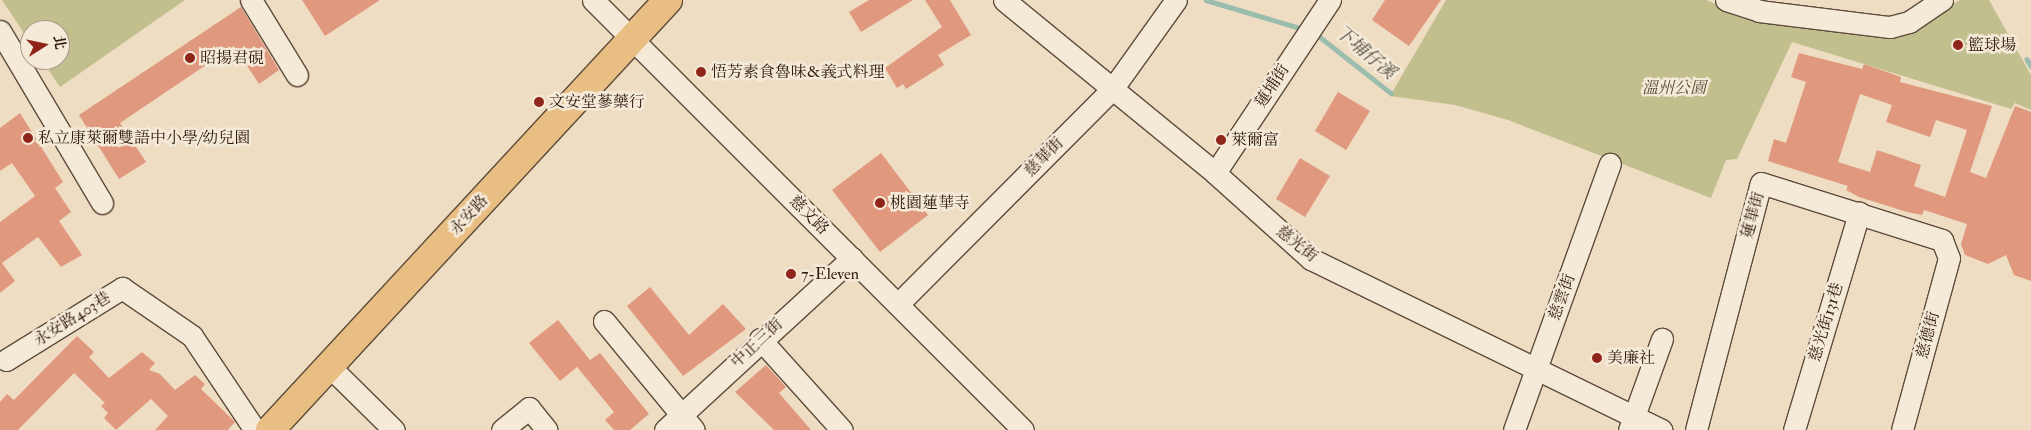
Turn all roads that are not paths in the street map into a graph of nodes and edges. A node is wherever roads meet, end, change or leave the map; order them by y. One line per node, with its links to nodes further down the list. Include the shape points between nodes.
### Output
1 (251, 0): 11 (street)
2 (593, 0): 10 (street, 慈文路)
3 (668, 0): 10 (main road, 永安路)
4 (1004, 0): 12 (street, 慈光街)
5 (1176, 0): 12 (street, 慈華街)
6 (1330, 0): 14 (street, 蓮埔街)
7 (1726, 0): 8 (street, via 1758,11 1890,27 1909,22)
8 (1942, 0)
9 (0, 31): 15 (street)
10 (632, 38): 18 (street, 慈文路); 24 (main road, 永安路)
11 (297, 75)
12 (1113, 88): 14 (street, 慈光街); 19 (street, 慈華街)
13 (1610, 164): 25 (street, 慈雲街)
14 (1215, 173): 25 (street, 慈光街, via 1311,259)
15 (102, 203)
16 (1859, 213): 17 (street, 蓮華街); 38 (street, 蓮華街, via 1761,183); 39 (street, 慈光街131巷)
17 (1942, 240): 40 (street, 慈德街, via 1949,258)
18 (852, 258): 19 (street, 慈文路); 21 (street, 中正三街)
19 (899, 303): 35 (street, 慈文路)
20 (604, 321): 26 (street)
21 (760, 338): 26 (street, 中正三街); 34 (street)
22 (1662, 339): 27 (street)
23 (6, 360): 28 (street, 永安路403巷, via 122,288 192,336)
24 (329, 366): 29 (main road, 永安路); 30 (street)
25 (1536, 367): 27 (street, 慈光街); 36 (street, 慈雲街)
26 (688, 422): 33 (street, 中正三街)
27 (1632, 422): 37 (street, 慈光街)
28 (255, 430)
29 (270, 430)
30 (394, 430)
31 (502, 430): 32 (street, via 529,408)
32 (547, 430)
33 (665, 430)
34 (842, 430)
35 (1024, 430)
36 (1514, 430)
37 (1662, 430)
38 (1696, 430)
39 (1794, 430)
40 (1902, 430)

